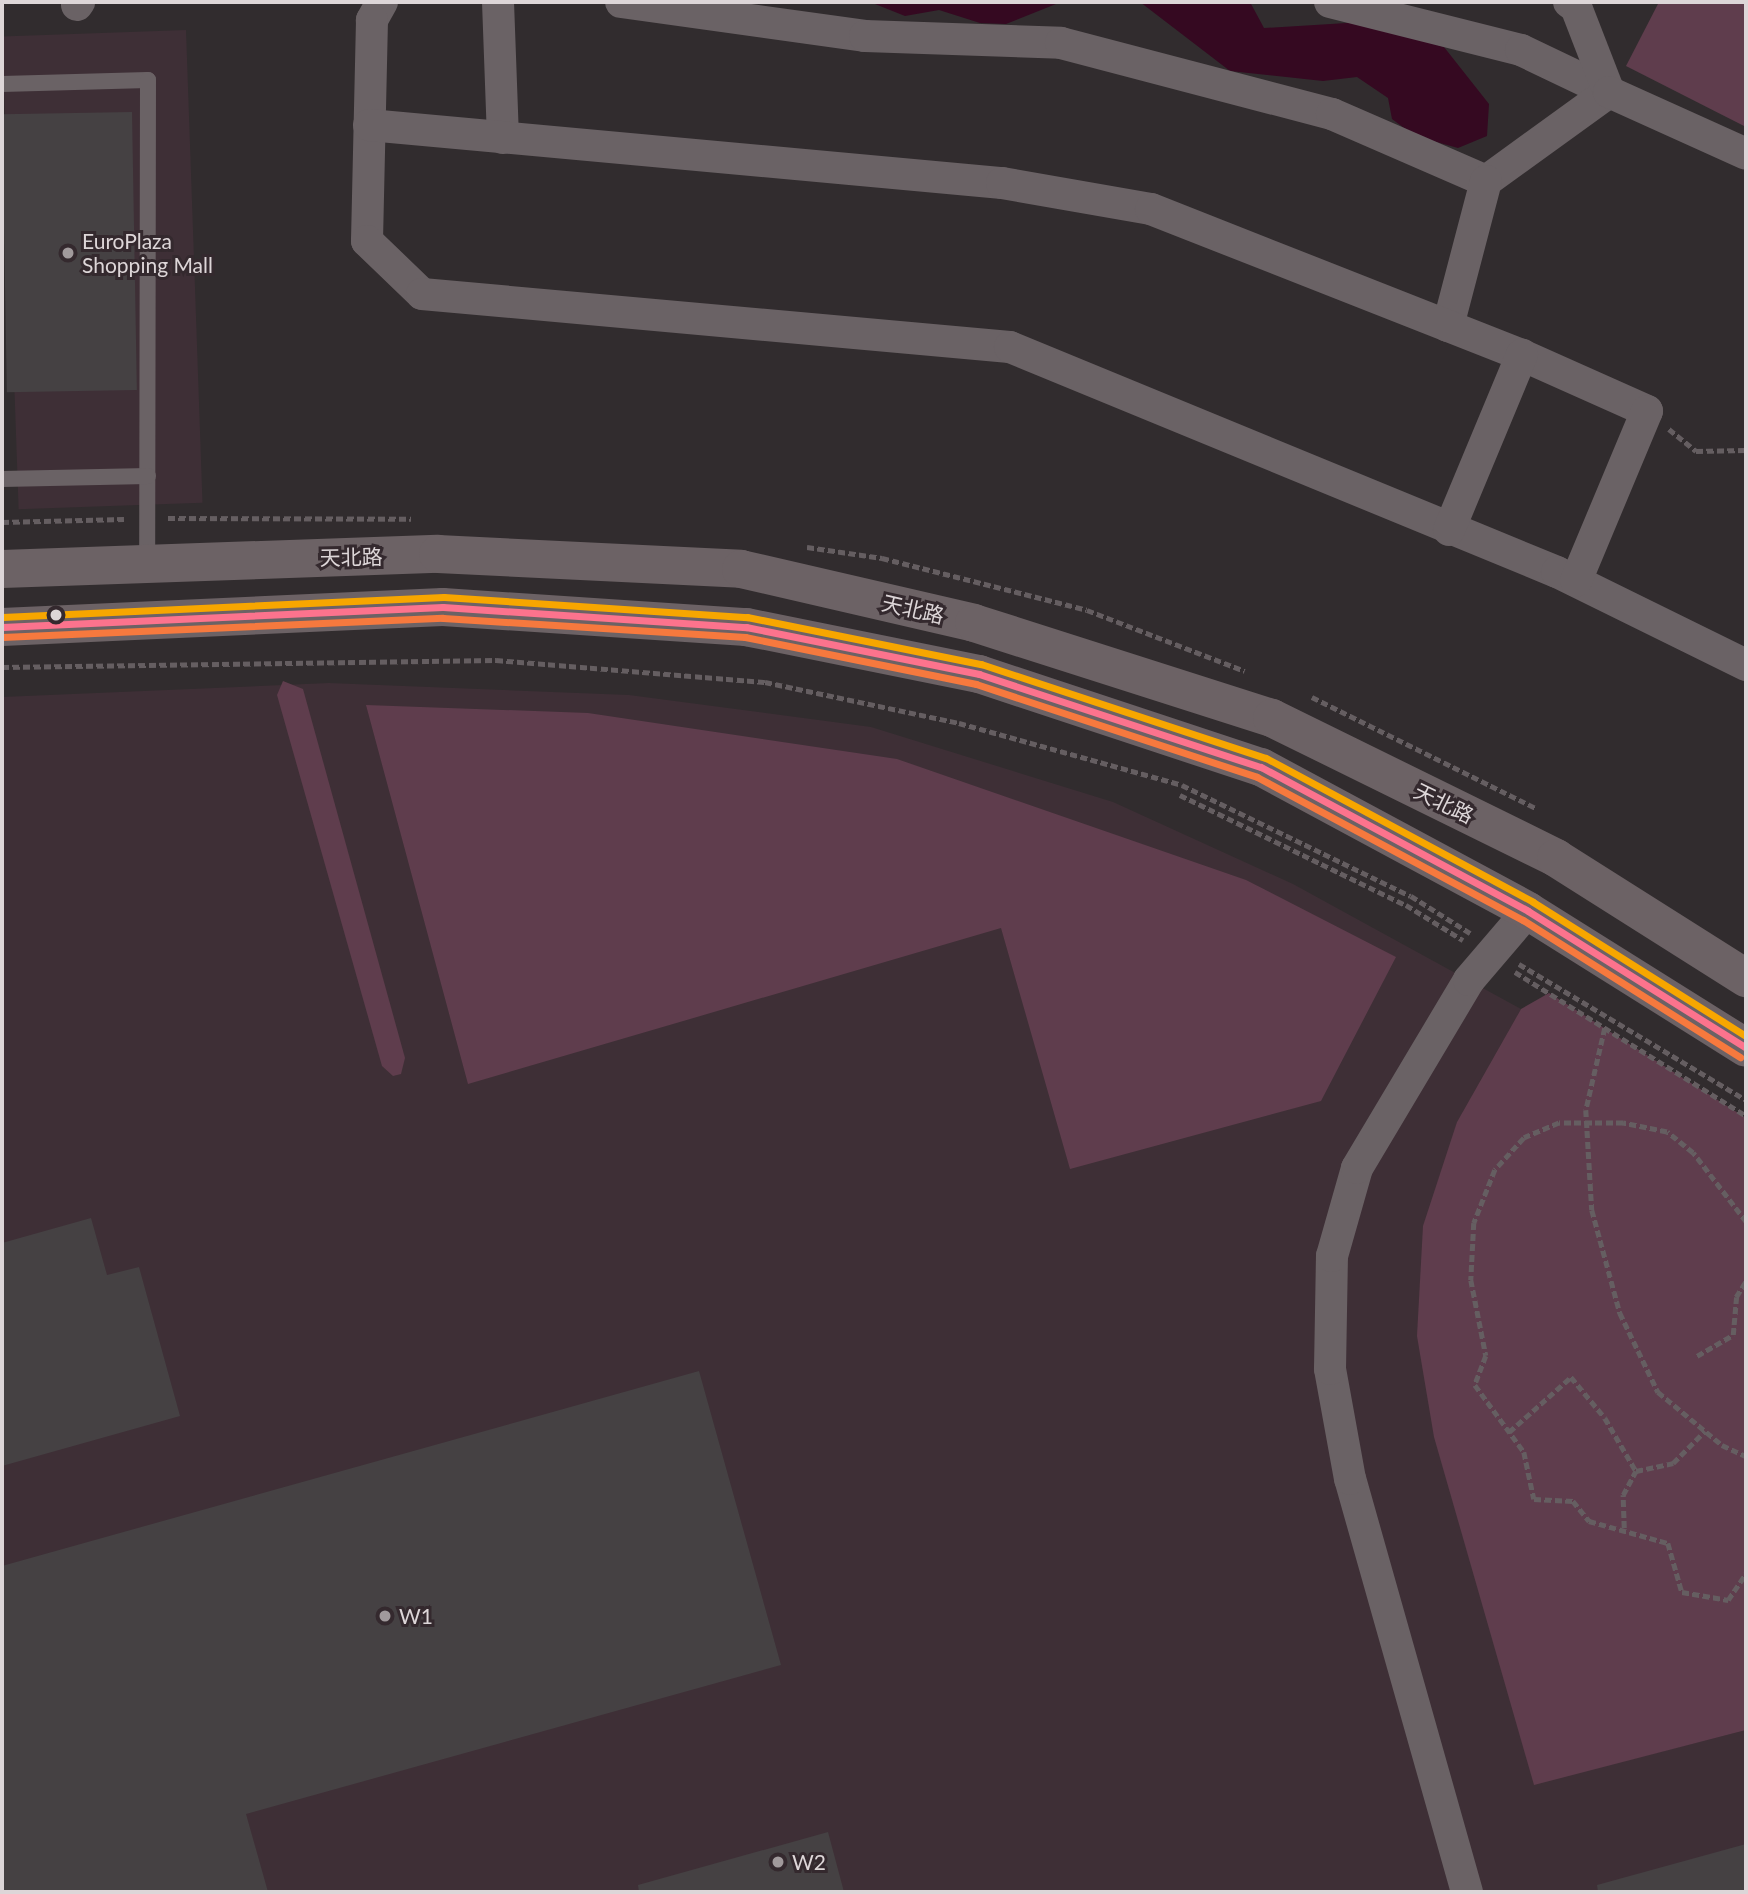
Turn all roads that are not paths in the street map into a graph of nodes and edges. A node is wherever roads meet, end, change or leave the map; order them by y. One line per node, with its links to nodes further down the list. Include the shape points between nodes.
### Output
1 (382, 2): 8 (street, via 372,20)
2 (498, 2): 9 (street)
3 (621, 2): 11 (street, via 865,36 1061,43 1332,114)
4 (1330, 2): 7 (street, via 1521,50)
5 (1569, 2): 7 (street, via 1576,7)
6 (2, 84): 14 (lane, via 148,80)
7 (1609, 92): 10 (street); 11 (street)
8 (369, 125): 9 (street); 16 (street, via 367,241 422,294 1010,347)
9 (503, 138): 12 (street, via 1002,183 1152,209)
10 (1746, 154)
11 (1486, 181): 12 (street)
12 (1448, 326): 13 (street)
13 (1522, 355): 16 (street); 19 (street, via 1647,411)
14 (148, 476): 15 (lane); 17 (lane)
15 (2, 479)
16 (1449, 530): 19 (street)
17 (147, 562): 18 (main road, 天北路); 23 (main road, 天北路, via 438,554 741,569 974,623 1272,718 1556,858)
18 (2, 569)
19 (1576, 581): 21 (street)
20 (2, 627): 22 (main road, via 443,607 746,627 979,674 1261,767)
21 (1746, 665)
22 (1528, 911): 24 (main road); 25 (street, via 1494,948 1429,1043 1357,1168 1332,1256 1330,1369 1350,1479)
23 (1746, 978)
24 (1746, 1048)
25 (1467, 1892)

